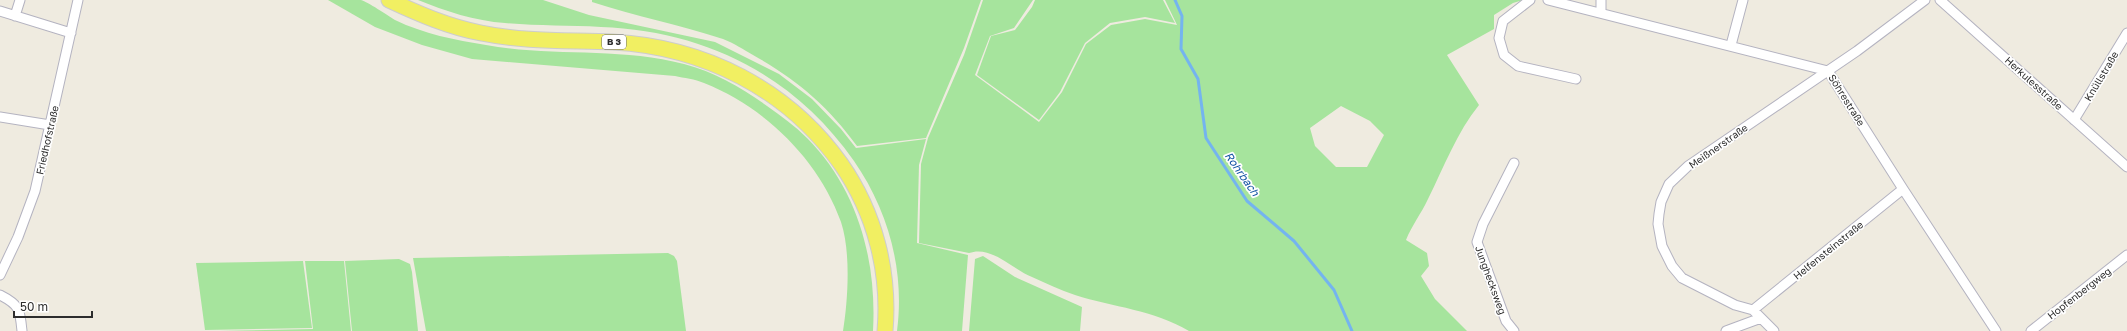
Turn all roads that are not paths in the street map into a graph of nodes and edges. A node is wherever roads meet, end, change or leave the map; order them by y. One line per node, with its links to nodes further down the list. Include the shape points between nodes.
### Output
1 (20, 0): 12 (street)
2 (78, 0): 13 (street, Friedhofstraße)
3 (389, 0): 30 (main road, B 3, via 456,27 482,33 512,38 615,42 667,49 700,58 735,72 765,89 807,124 831,150 864,203 882,261 886,288)
4 (1530, 0): 17 (street, via 1503,21 1499,38 1504,55 1518,66)
5 (1548, 0): 11 (street, Söhrestraße)
6 (1601, 0): 11 (street)
7 (1743, 0): 15 (street)
8 (1925, 0): 16 (street, Meißnerstraße)
9 (1940, 0): 19 (street, Herkulesstraße)
10 (0, 11): 12 (street)
11 (1601, 13): 15 (street, Söhrestraße)
12 (15, 16): 13 (street)
13 (71, 33): 20 (street, Friedhofstraße)
14 (2127, 33): 19 (street, Knüllstraße)
15 (1731, 45): 16 (street, Söhrestraße)
16 (1828, 71): 23 (street, Söhrestraße); 27 (street, Meißnerstraße, via 1688,166 1669,184 1661,202 1658,224 1662,246 1672,266 1682,278 1735,305)
17 (1576, 80)
18 (0, 117): 20 (street)
19 (2074, 120): 22 (street, Herkulesstraße)
20 (50, 125): 25 (street, Friedhofstraße, via 35,191)
21 (1514, 163): 31 (street, Junghecksweg, via 1483,224 1477,242 1506,321)
22 (2127, 167)
23 (1902, 189): 27 (street, Helfensteinstraße); 34 (street, Söhrestraße)
24 (2127, 255): 35 (street, Hopfenbergweg)
25 (0, 275)
26 (0, 295): 29 (street, via 16,305 20,312)
27 (1753, 310): 28 (street, Meißnerstraße)
28 (1761, 318): 32 (street); 33 (street, Meißnerstraße)
29 (22, 331)
30 (885, 331)
31 (1514, 331)
32 (1726, 331)
33 (1774, 331)
34 (1996, 331)
35 (2031, 331)

